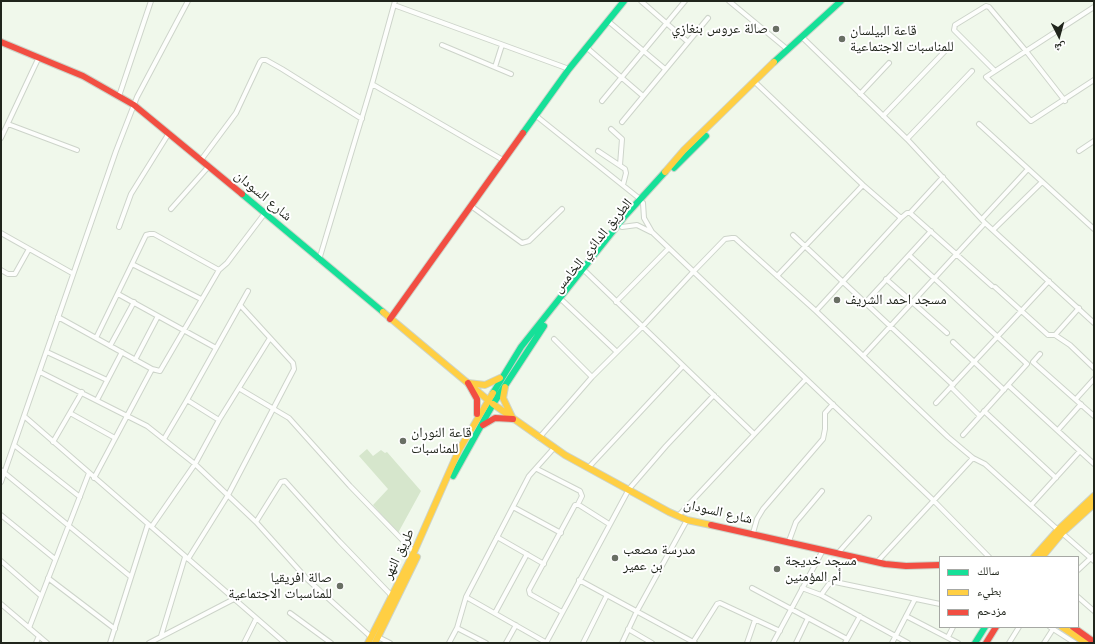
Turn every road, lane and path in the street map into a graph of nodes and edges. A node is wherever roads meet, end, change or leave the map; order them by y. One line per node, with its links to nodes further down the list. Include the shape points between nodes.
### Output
1 (151, 1): 38 (street)
2 (188, 1): 42 (street)
3 (624, 1): 12 (main road)
4 (641, 1): 13 (street)
5 (685, 1): 13 (street)
6 (729, 1): 20 (street)
7 (841, 1): 20 (main road, الطريق الدائري الخامس)
8 (848, 1): 14 (main road, الطريق الدائري الخامس)
9 (394, 3): 17 (street); 34 (street)
10 (1094, 7): 23 (street)
11 (708, 18): 16 (street)
12 (608, 21): 19 (main road); 21 (street)
13 (666, 23): 16 (street); 21 (street)
14 (804, 39): 35 (main road, الطريق الدائري الخامس); 37 (street)
15 (1, 42): 24 (main road, شارع السودان)
16 (688, 42): 28 (street)
17 (502, 45): 26 (street); 27 (street)
18 (442, 46): 26 (street)
19 (586, 47): 27 (main road); 32 (street)
20 (787, 49): 36 (main road, الطريق الدائري الخامس)
21 (643, 51): 28 (street); 32 (street)
22 (945, 51): 44 (street)
23 (1026, 51): 30 (street); 30 (street, via 989,7 986,6 955,26 954,30); 40 (street)
24 (39, 57): 38 (main road, شارع السودان, via 83,76); 47 (street)
25 (889, 63): 37 (street)
26 (495, 67): 31 (street)
27 (569, 69): 43 (main road)
28 (665, 70): 39 (street)
29 (972, 70): 52 (street)
30 (994, 71): 40 (street, via 986,78 1031,121)
31 (512, 74)
32 (621, 78): 39 (street); 41 (street)
33 (1094, 80): 40 (street)
34 (372, 84): 45 (street); 58 (street)
35 (757, 84): 36 (main road, الطريق الدائري الخامس); 65 (street)
36 (746, 92): 66 (main road, الطريق الدائري الخامس, via 684,150)
37 (860, 94): 44 (street)
38 (119, 96): 42 (main road, شارع السودان)
39 (643, 96): 46 (street)
40 (1065, 100)
41 (602, 101)
42 (134, 105): 50 (main road, شارع السودان); 93 (street)
43 (535, 115): 58 (main road); 64 (street)
44 (883, 116): 52 (street)
45 (362, 119): 57 (street, via 282,69 262,60 236,113); 87 (street)
46 (622, 122)
47 (8, 124): 51 (street); 54 (street)
48 (979, 124): 61 (street)
49 (611, 129): 59 (street, via 622,139)
50 (169, 133): 57 (main road, شارع السودان); 74 (street, via 131,194)
51 (1, 138)
52 (907, 139): 62 (street)
53 (1094, 141): 56 (street)
54 (77, 150)
55 (598, 150): 59 (street)
56 (1079, 152)
57 (201, 160): 60 (main road, شارع السودان)
58 (503, 160): 67 (main road)
59 (620, 164): 64 (street, via 626,173)
60 (209, 166): 68 (street); 71 (main road, شارع السودان)
61 (1028, 169): 63 (street); 73 (street)
62 (943, 177): 70 (street); 73 (street)
63 (1042, 182): 76 (street); 77 (street)
64 (623, 185): 66 (street)
65 (863, 185): 72 (street); 82 (street)
66 (641, 201): 75 (main road, الطريق الدائري الخامس); 79 (street, via 644,218); 138 (main road, الطريق الدائري الخامس, via 521,347)
67 (471, 206): 69 (street, via 522,243 529,241); 113 (main road)
68 (171, 209)
69 (562, 209)
70 (910, 213): 72 (street); 78 (street)
71 (265, 214): 87 (main road, شارع السودان); 90 (street)
72 (901, 218): 98 (street)
73 (984, 221): 77 (street); 86 (street)
74 (119, 228)
75 (622, 228): 79 (street, via 637,225); 91 (main road, الطريق الدائري الخامس)
76 (1094, 229)
77 (993, 230): 97 (street)
78 (931, 231): 85 (street); 86 (street)
79 (652, 232): 83 (street)
80 (1, 233): 84 (street)
81 (793, 235): 82 (street)
82 (805, 247): 94 (street); 98 (street)
83 (668, 248): 92 (street); 104 (street)
84 (29, 249): 89 (street, via 15,274); 93 (street)
85 (909, 255): 95 (street); 96 (street)
86 (956, 255): 95 (street); 109 (street)
87 (319, 260): 113 (main road, شارع السودان)
88 (132, 264): 90 (street, via 146,235 154,234); 100 (street); 101 (street)
89 (1, 270)
90 (219, 270): 101 (street)
91 (586, 272): 102 (main road, الطريق الدائري الخامس); 104 (street)
92 (692, 272): 94 (street, via 725,239 732,238); 115 (street); 140 (street)
93 (72, 273): 112 (street)
94 (778, 276): 110 (street)
95 (934, 279): 105 (street); 120 (street)
96 (886, 280): 105 (street); 106 (street)
97 (1049, 281): 108 (street); 109 (street)
98 (843, 282): 106 (street); 110 (street)
99 (248, 291): 107 (street)
100 (118, 294): 103 (street); 121 (street)
101 (201, 300): 117 (street)
102 (563, 301): 129 (street); 144 (main road, الطريق الدائري الخامس)
103 (134, 302): 111 (street); 125 (street)
104 (616, 302): 115 (street)
105 (913, 302): 116 (street); 118 (street)
106 (865, 303): 116 (street)
107 (240, 304): 122 (street); 126 (street)
108 (1079, 308): 114 (street); 119 (street)
109 (1022, 310): 119 (street, via 1048,335); 120 (street)
110 (816, 311): 131 (street)
111 (158, 316): 117 (street); 132 (street)
112 (58, 317): 121 (street); 127 (street)
113 (390, 319): 143 (main road, شارع السودان)
114 (1094, 323)
115 (643, 326): 129 (street); 134 (street)
116 (891, 326): 131 (street); 146 (street)
117 (184, 330): 126 (street); 136 (street, via 162,369)
118 (947, 333)
119 (1055, 335): 135 (street)
120 (998, 336): 133 (street); 145 (street, via 1027,364)
121 (96, 338): 125 (street)
122 (270, 338): 147 (street); 158 (street, via 294,367)
123 (554, 339): 139 (street)
124 (953, 342): 133 (street)
125 (110, 346): 128 (street)
126 (216, 348): 153 (street)
127 (47, 352): 137 (street); 142 (street)
128 (122, 352): 132 (street); 142 (street)
129 (617, 352): 139 (street)
130 (1040, 354): 151 (street, via 1033,362)
131 (863, 356): 179 (street)
132 (135, 360): 136 (street)
133 (974, 362): 146 (street); 148 (street)
134 (683, 366): 150 (street); 182 (street)
135 (1094, 368)
136 (152, 369): 161 (street)
137 (40, 372): 149 (street); 162 (street)
138 (502, 376): 143 (main road, via 485,385); 154 (main road, الطريق الدائري الخامس)
139 (592, 377): 173 (street)
140 (806, 379): 156 (street); 170 (street)
141 (1094, 379): 151 (street)
142 (107, 380): 152 (street)
143 (468, 383): 154 (main road, شارع السودان); 167 (main road, via 477,399)
144 (507, 383): 154 (main road, الطريق الدائري الخامس); 165 (main road, via 503,398)
145 (1008, 385): 148 (street); 169 (street)
146 (952, 386): 155 (street); 163 (street)
147 (240, 389): 158 (street); 166 (street)
148 (1004, 390): 159 (street)
149 (82, 392): 152 (street); 160 (street)
150 (714, 395): 170 (street); 190 (street)
151 (1076, 399): 157 (street)
152 (97, 400): 161 (street)
153 (187, 400): 166 (street); 174 (street)
154 (491, 402): 165 (main road, شارع السودان); 167 (main road, الطريق الدائري الخامس); 168 (main road, الطريق الدائري الخامس)
155 (936, 403)
156 (832, 404): 195 (street); 210 (street, via 826,413 823,439 763,509)
157 (1082, 404): 164 (street); 169 (street)
158 (275, 408): 192 (street); 214 (street, via 298,426 350,486)
159 (984, 411): 163 (street); 188 (street)
160 (70, 413): 172 (street); 175 (street)
161 (127, 415): 172 (street); 174 (street)
162 (24, 416): 175 (street); 176 (street)
163 (980, 416): 171 (street)
164 (1094, 416)
165 (513, 419): 168 (main road, via 495,418); 173 (main road, شارع السودان)
166 (219, 420): 180 (street)
167 (476, 420): 186 (main road, الطريق الدائري الخامس, via 459,450)
168 (478, 430): 214 (main road, الطريق الدائري الخامس)
169 (1058, 430): 178 (street)
170 (754, 434): 201 (street)
171 (963, 435)
172 (115, 438): 187 (street)
173 (539, 438): 177 (main road, شارع السودان)
174 (164, 439): 180 (street)
175 (53, 442): 185 (street)
176 (14, 445): 184 (street); 194 (street)
177 (554, 448): 182 (main road, شارع السودان); 183 (street)
178 (1080, 451): 181 (street); 188 (street)
179 (972, 458): 195 (street); 197 (street, via 985,464)
180 (195, 464): 192 (street); 207 (street)
181 (1094, 464)
182 (590, 468): 190 (main road, شارع السودان)
183 (537, 469): 196 (street, via 580,491 582,496); 199 (street, via 529,476)
184 (3, 471): 189 (street); 205 (street)
185 (88, 473): 187 (street); 194 (street)
186 (450, 474): 214 (main road, طريق النهر)
187 (94, 478): 207 (street)
188 (1056, 478): 197 (street)
189 (1, 482)
190 (629, 489): 201 (main road, شارع السودان); 206 (street)
191 (822, 491): 212 (street, via 796,522)
192 (228, 495): 204 (street); 220 (street)
193 (1094, 496): 208 (main road)
194 (80, 497): 205 (street)
195 (933, 500): 217 (street); 224 (street)
196 (578, 504): 206 (street); 209 (street)
197 (1032, 504): 208 (street)
198 (1094, 504): 208 (main road)
199 (513, 507): 209 (street); 211 (street)
200 (1, 515): 222 (street)
201 (678, 516): 203 (main road, شارع السودان)
202 (869, 518): 215 (street)
203 (688, 520): 210 (main road, شارع السودان); 244 (street)
204 (256, 522): 236 (street, via 281,482 285,481); 271 (street, via 308,580)
205 (69, 524): 222 (street); 228 (street)
206 (609, 524): 230 (street)
207 (150, 525): 220 (street); 228 (street)
208 (1060, 532): 218 (main road); 219 (main road); 221 (street)
209 (561, 533): 225 (street)
210 (753, 533): 212 (main road, شارع السودان)
211 (497, 537): 216 (street); 237 (street)
212 (789, 541): 213 (main road, شارع السودان)
213 (824, 549): 215 (main road, شارع السودان); 232 (street)
214 (416, 553): 236 (main road, طريق النهر); 272 (main road, طريق النهر)
215 (838, 553): 224 (main road, شارع السودان)
216 (527, 554): 225 (street); 247 (street)
217 (988, 556)
218 (1035, 556)
219 (1043, 556)
220 (187, 558): 239 (street); 268 (street)
221 (1093, 558): 227 (street)
222 (55, 559): 229 (street)
223 (1, 561): 235 (street)
224 (877, 562): 226 (main road, شارع السودان, via 906,566)
225 (544, 564): 246 (street, via 529,593)
226 (939, 565)
227 (1079, 569)
228 (131, 577): 264 (street)
229 (48, 578): 235 (street); 264 (street)
230 (579, 580): 233 (street); 246 (street)
231 (752, 588): 243 (street)
232 (802, 588): 234 (street); 243 (street)
233 (607, 595): 244 (street); 289 (street)
234 (821, 595): 240 (street, via 829,584 835,582); 249 (street)
235 (40, 596): 255 (street)
236 (392, 596): 271 (main road, طريق النهر)
237 (466, 597): 247 (street); 256 (street)
238 (1079, 598): 245 (street)
239 (234, 599): 252 (street); 268 (street)
240 (915, 599): 242 (street); 250 (street)
241 (1, 604): 255 (street)
242 (939, 604)
243 (792, 608): 251 (street); 266 (street)
244 (637, 611): 265 (street); 275 (street)
245 (1094, 611)
246 (562, 612): 288 (street)
247 (495, 613): 254 (street)
248 (290, 614): 283 (street)
249 (860, 616): 269 (street); 273 (street)
250 (906, 616): 269 (street); 270 (street)
251 (808, 618): 273 (street); 294 (street)
252 (256, 619): 281 (street); 282 (street)
253 (755, 620): 266 (street); 275 (street, via 723,603 717,604); 292 (street)
254 (516, 625): 287 (street); 288 (street)
255 (29, 628): 267 (street)
256 (457, 628): 285 (street); 286 (street)
257 (952, 628): 270 (street)
258 (984, 628): 298 (main road)
259 (995, 628): 299 (main road)
260 (1018, 628): 300 (street)
261 (1051, 628): 301 (street); 302 (street)
262 (1064, 628): 303 (main road)
263 (1074, 628): 276 (main road)
264 (115, 629): 279 (street)
265 (628, 629): 274 (street); 291 (street)
266 (780, 631): 293 (street)
267 (38, 636): 277 (street); 278 (street)
268 (161, 636): 280 (street)
269 (896, 636): 295 (street); 296 (street)
270 (948, 637): 297 (street)
271 (370, 640)
272 (377, 640): 284 (street)
273 (846, 641)
274 (623, 642): 290 (street)
275 (694, 642)
276 (1094, 642)
277 (36, 643)
278 (47, 643)
279 (110, 643)
280 (149, 643)
281 (244, 643)
282 (284, 643)
283 (331, 643)
284 (390, 643)
285 (449, 643)
286 (486, 643)
287 (506, 643)
288 (547, 643)
289 (583, 643)
290 (628, 643)
291 (652, 643)
292 (747, 643)
293 (773, 643)
294 (796, 643)
295 (892, 643)
296 (908, 643)
297 (958, 643)
298 (975, 643)
299 (986, 643)
300 (1009, 643)
301 (1044, 643)
302 (1075, 643)
303 (1086, 643)

